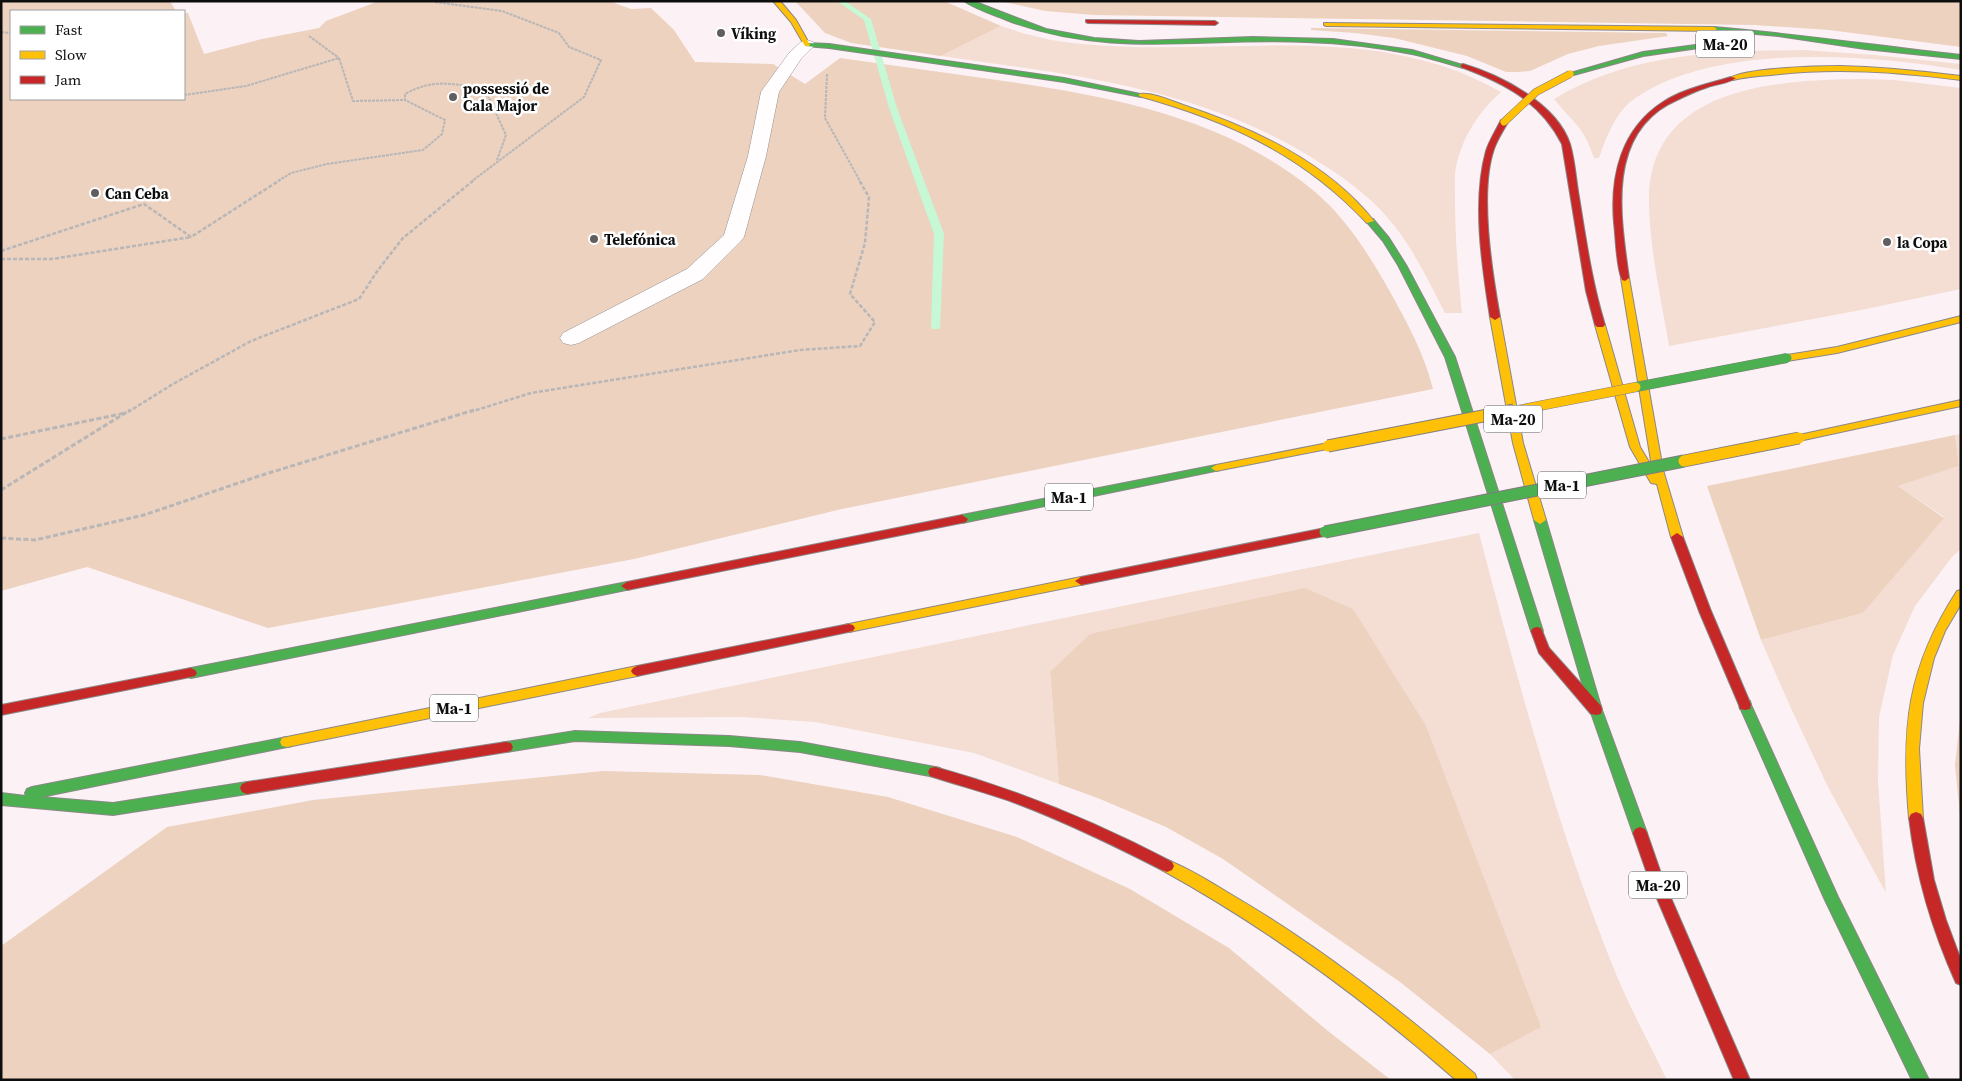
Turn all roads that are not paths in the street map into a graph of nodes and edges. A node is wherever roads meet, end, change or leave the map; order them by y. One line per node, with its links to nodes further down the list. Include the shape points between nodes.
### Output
1 (776, 1): 10 (main road, via 794,22)
2 (967, 1): 3 (main road)
3 (981, 7): 4 (main road); 19 (main road, via 1026,26 1088,39 1148,42 1306,39 1385,47 1460,65 1496,79 1525,96 1551,116 1566,144 1590,291 1635,447)
4 (1043, 18)
5 (1079, 21): 6 (main road)
6 (1228, 23)
7 (1318, 24): 11 (main road, via 1718,29)
8 (1745, 43): 11 (main road, Ma-20)
9 (1725, 44): 22 (main road, Ma-20, bridge, via 1645,53 1570,74 1526,100 1504,122 1490,150 1485,178 1486,249 1494,314 1518,442)
10 (807, 46): 16 (street, via 795,56 770,92 757,156 734,237 695,274); 22 (main road, via 1064,80 1158,99 1262,139 1306,165 1354,202 1402,265 1450,358 1543,650)
11 (1883, 48): 12 (main road, Ma-20)
12 (1961, 57)
13 (1961, 78): 19 (main road, Ma-20, via 1877,69 1819,68 1768,72 1718,82 1689,92 1655,110 1633,134 1619,171 1620,235 1628,298)
14 (1961, 319): 17 (main road, Ma-1)
15 (1849, 337): 17 (main road)
16 (571, 338)
17 (1837, 350): 21 (main road, Ma-1, bridge, via 1328,446)
18 (1961, 404): 23 (main road, Ma-1, bridge)
19 (1664, 497): 27 (main road, Ma-20, via 1688,572 1803,840)
20 (1961, 594): 24 (main road, via 1932,645 1918,693 1914,719 1914,783 1919,838 1930,894)
21 (1, 710)
22 (1596, 710): 26 (main road, Ma-20, via 1657,882)
23 (1, 799): 25 (main road, via 113,809 575,736 728,741 800,747 872,759 937,772 1003,793 1120,841 1200,883 1336,972 1405,1024)
24 (1961, 978)
25 (1469, 1080)
26 (1742, 1080)
27 (1920, 1080)

